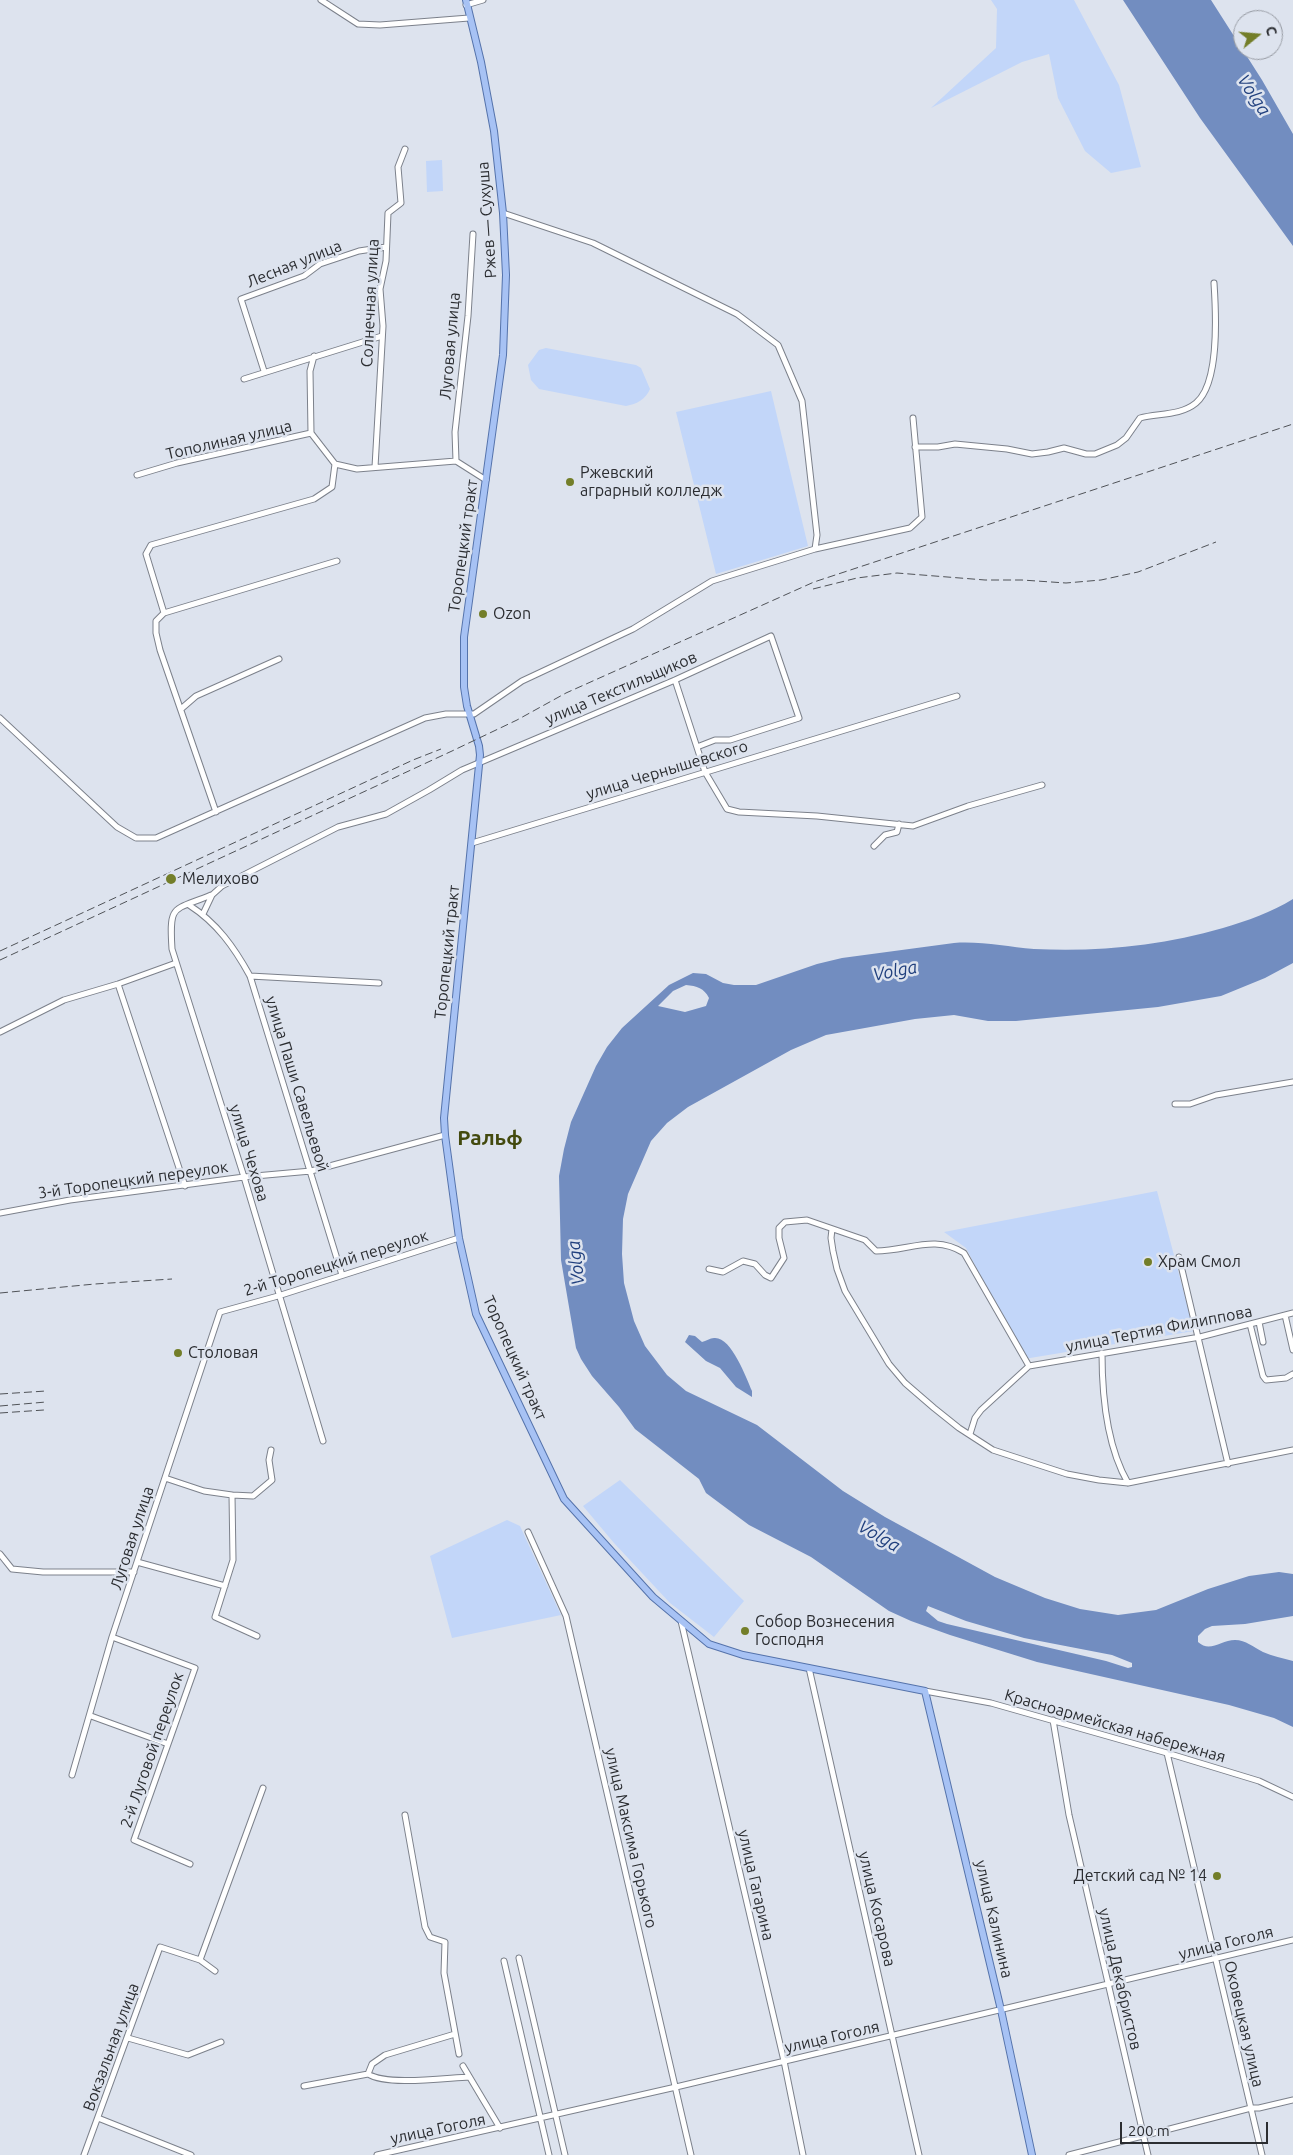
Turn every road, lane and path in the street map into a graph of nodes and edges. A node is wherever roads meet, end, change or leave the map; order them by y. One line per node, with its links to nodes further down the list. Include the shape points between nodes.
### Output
1 (321, 0): 4 (street, via 358,24)
2 (483, 0): 3 (street)
3 (466, 3): 4 (main road, Ржев — Сухуша)
4 (469, 18): 6 (main road, Ржев — Сухуша, via 488,97)
5 (405, 149): 8 (street, Солнечная улица, via 398,167 401,203 388,214)
6 (503, 213): 16 (main road, Ржев — Сухуша, via 506,275 504,355); 23 (street, via 593,243 737,314 778,345 802,401 817,535)
7 (473, 234): 18 (street, Луговая улица, via 455,432)
8 (386, 247): 10 (street, Солнечная улица, via 380,288); 12 (street, Лесная улица, via 359,251 320,264 304,276 241,299)
9 (1214, 283): 17 (street, via 1211,376 1206,392 1195,404 1180,411 1140,418 1126,438 1094,454 1064,448 1032,454 955,444)
10 (382, 336): 11 (street); 20 (street, Солнечная улица)
11 (314, 356): 12 (street); 15 (street, via 310,370)
12 (264, 371): 13 (street)
13 (244, 378)
14 (913, 418): 17 (street)
15 (311, 433): 19 (street, Тополиная улица); 21 (street, Тополиная улица, via 177,463)
16 (492, 440): 22 (main road, Торопецкий тракт)
17 (916, 447): 23 (street, via 922,517 910,528)
18 (456, 461): 20 (street); 22 (street)
19 (335, 464): 20 (street, via 357,469); 25 (street, via 332,487 314,499 151,545 146,554)
20 (375, 466)
21 (137, 476)
22 (486, 480): 30 (main road, Торопецкий тракт, via 464,636 464,687)
23 (815, 549): 30 (street, via 712,581 633,628 522,681)
24 (337, 561): 25 (street)
25 (164, 613): 29 (street, via 156,621 156,633)
26 (279, 659): 29 (street, via 196,696)
27 (675, 680): 32 (street); 32 (street, улица Текстильщиков, via 771,636 799,718); 33 (street, улица Текстильщиков)
28 (958, 696): 34 (street, улица Чернышевского)
29 (181, 709): 36 (street)
30 (470, 714): 33 (main road, Торопецкий тракт); 36 (street, via 425,718)
31 (0, 718): 36 (street, via 117,827 136,838 156,838)
32 (697, 747): 34 (street)
33 (480, 762): 38 (main road, Торопецкий тракт); 40 (street, via 445,778 386,814 338,827 236,877)
34 (705, 772): 37 (street, via 727,808 739,812); 38 (street, улица Чернышевского)
35 (1042, 785): 37 (street, via 968,806 919,825)
36 (216, 812)
37 (899, 824): 39 (street, via 896,832 885,835)
38 (472, 843): 50 (main road, Торопецкий тракт, via 444,1118)
39 (874, 846)
40 (212, 895): 41 (street, улица Чехова); 42 (street)
41 (189, 905): 42 (street, улица Паши Савельевой); 43 (street, улица Чехова, via 177,908 171,919)
42 (203, 914): 44 (street, улица Паши Савельевой, via 220,929)
43 (176, 963): 46 (street); 52 (street, улица Чехова)
44 (250, 976): 45 (street); 51 (street, улица Паши Савельевой)
45 (379, 983)
46 (118, 984): 47 (street, via 64,1000); 53 (street)
47 (0, 1032)
48 (1293, 1082): 49 (street, via 1216,1095 1190,1104)
49 (1175, 1104)
50 (445, 1135): 51 (street, 3-й Торопецкий переулок); 56 (main road, Торопецкий тракт)
51 (311, 1171): 52 (street, 3-й Торопецкий переулок); 59 (street, улица Паши Савельевой)
52 (244, 1177): 53 (street, 3-й Торопецкий переулок); 60 (street, улица Чехова)
53 (185, 1186): 54 (street, 3-й Торопецкий переулок, via 70,1200)
54 (0, 1213)
55 (832, 1229): 58 (street, via 807,1220 785,1222 779,1228 784,1258 771,1278 755,1264 743,1261 723,1272); 70 (street, via 866,1240 876,1250 894,1251 939,1243 964,1253); 72 (street, via 833,1251 845,1291 889,1364 919,1396)
56 (459, 1238): 59 (street, 2-й Торопецкий переулок); 85 (main road, Торопецкий тракт, via 476,1314 564,1499 653,1597)
57 (1179, 1257): 66 (street)
58 (709, 1269)
59 (342, 1275): 60 (street, 2-й Торопецкий переулок)
60 (278, 1296): 61 (street, 2-й Торопецкий переулок); 73 (street, улица Чехова)
61 (220, 1312): 77 (street, Луговая улица)
62 (1293, 1314): 63 (street, улица Тертия Филиппова)
63 (1285, 1315): 64 (street, улица Тертия Филиппова); 68 (street)
64 (1259, 1322): 65 (street, улица Тертия Филиппова); 67 (street)
65 (1250, 1324): 66 (street, улица Тертия Филиппова); 71 (street, via 1262,1376 1266,1380)
66 (1200, 1337): 69 (street, улица Тертия Филиппова); 76 (street)
67 (1264, 1342)
68 (1293, 1350)
69 (1102, 1353): 70 (street, улица Тертия Филиппова); 78 (street, via 1102,1385 1109,1425 1120,1468)
70 (1029, 1366): 72 (street, via 981,1410)
71 (1293, 1374)
72 (970, 1434): 78 (street, via 993,1450 1067,1474)
73 (323, 1441)
74 (271, 1450): 79 (street, via 268,1460 272,1480 252,1496)
75 (1293, 1450): 76 (street)
76 (1228, 1464): 78 (street)
77 (164, 1478): 79 (street, via 204,1491); 82 (street, Луговая улица)
78 (1128, 1483)
79 (232, 1495): 84 (street, via 233,1560)
80 (528, 1532): 117 (street, улица Максима Горького, via 566,1616)
81 (0, 1554): 83 (street, via 12,1569)
82 (137, 1562): 83 (street, Луговая улица); 84 (street)
83 (134, 1572): 87 (street, Луговая улица)
84 (225, 1586): 86 (street, via 214,1617)
85 (681, 1621): 88 (main road, Торопецкий тракт, via 709,1644 743,1655); 112 (street, улица Гагарина)
86 (257, 1636)
87 (112, 1637): 90 (street, Луговая улица); 92 (street, 2-й Луговой переулок, via 194,1668)
88 (810, 1668): 89 (main road, Торопецкий тракт); 108 (street, улица Косарова)
89 (925, 1691): 91 (street, Красноармейская набережная, via 991,1703); 106 (main road, улица Калинина)
90 (91, 1716): 92 (street); 94 (street, Луговая улица)
91 (1053, 1720): 93 (street, Красноармейская набережная); 105 (street, улица Декабристов, via 1069,1815)
92 (168, 1744): 98 (street, 2-й Луговой переулок, via 134,1840)
93 (1167, 1753): 96 (street, Красноармейская набережная, via 1259,1780); 101 (street, Оковецкая улица)
94 (72, 1775)
95 (263, 1788): 102 (street)
96 (1293, 1797)
97 (404, 1815): 107 (street, via 425,1927 430,1937 445,1942 444,1973)
98 (190, 1864)
99 (1293, 1940): 101 (street, улица Гоголя)
100 (519, 1958): 120 (street)
101 (1215, 1958): 105 (street, улица Гоголя); 119 (street, Оковецкая улица)
102 (200, 1960): 104 (street); 109 (street, Вокзальная улица, via 160,1947)
103 (504, 1961): 122 (street)
104 (215, 1970)
105 (1109, 1985): 106 (street, улица Гоголя); 124 (street, улица Декабристов)
106 (1001, 2010): 108 (street, улица Гоголя); 133 (main road, улица Калинина)
107 (455, 2034): 111 (street); 114 (street, via 385,2055 372,2064)
108 (894, 2035): 112 (street, улица Гоголя); 132 (street, улица Косарова)
109 (128, 2038): 110 (street, via 188,2055); 121 (street, Вокзальная улица)
110 (221, 2042)
111 (459, 2054)
112 (784, 2061): 117 (street, улица Гоголя); 131 (street, улица Гагарина)
113 (463, 2066): 115 (street)
114 (368, 2074): 115 (street, via 374,2078 401,2081); 116 (street)
115 (469, 2077): 123 (street)
116 (304, 2086)
117 (676, 2087): 120 (street, улица Гоголя); 130 (street, улица Максима Горького)
118 (1293, 2100): 119 (street)
119 (1251, 2108): 124 (street); 136 (street, Оковецкая улица)
120 (556, 2115): 122 (street, улица Гоголя); 129 (street)
121 (98, 2118): 125 (street, Вокзальная улица); 126 (street)
122 (540, 2119): 123 (street, улица Гоголя); 128 (street)
123 (500, 2128): 127 (street, улица Гоголя)
124 (1143, 2136): 134 (street); 135 (street, улица Декабристов)
125 (84, 2155)
126 (191, 2155)
127 (379, 2155)
128 (549, 2155)
129 (565, 2155)
130 (691, 2155)
131 (803, 2155)
132 (919, 2155)
133 (1032, 2155)
134 (1069, 2155)
135 (1148, 2155)
136 (1262, 2155)

